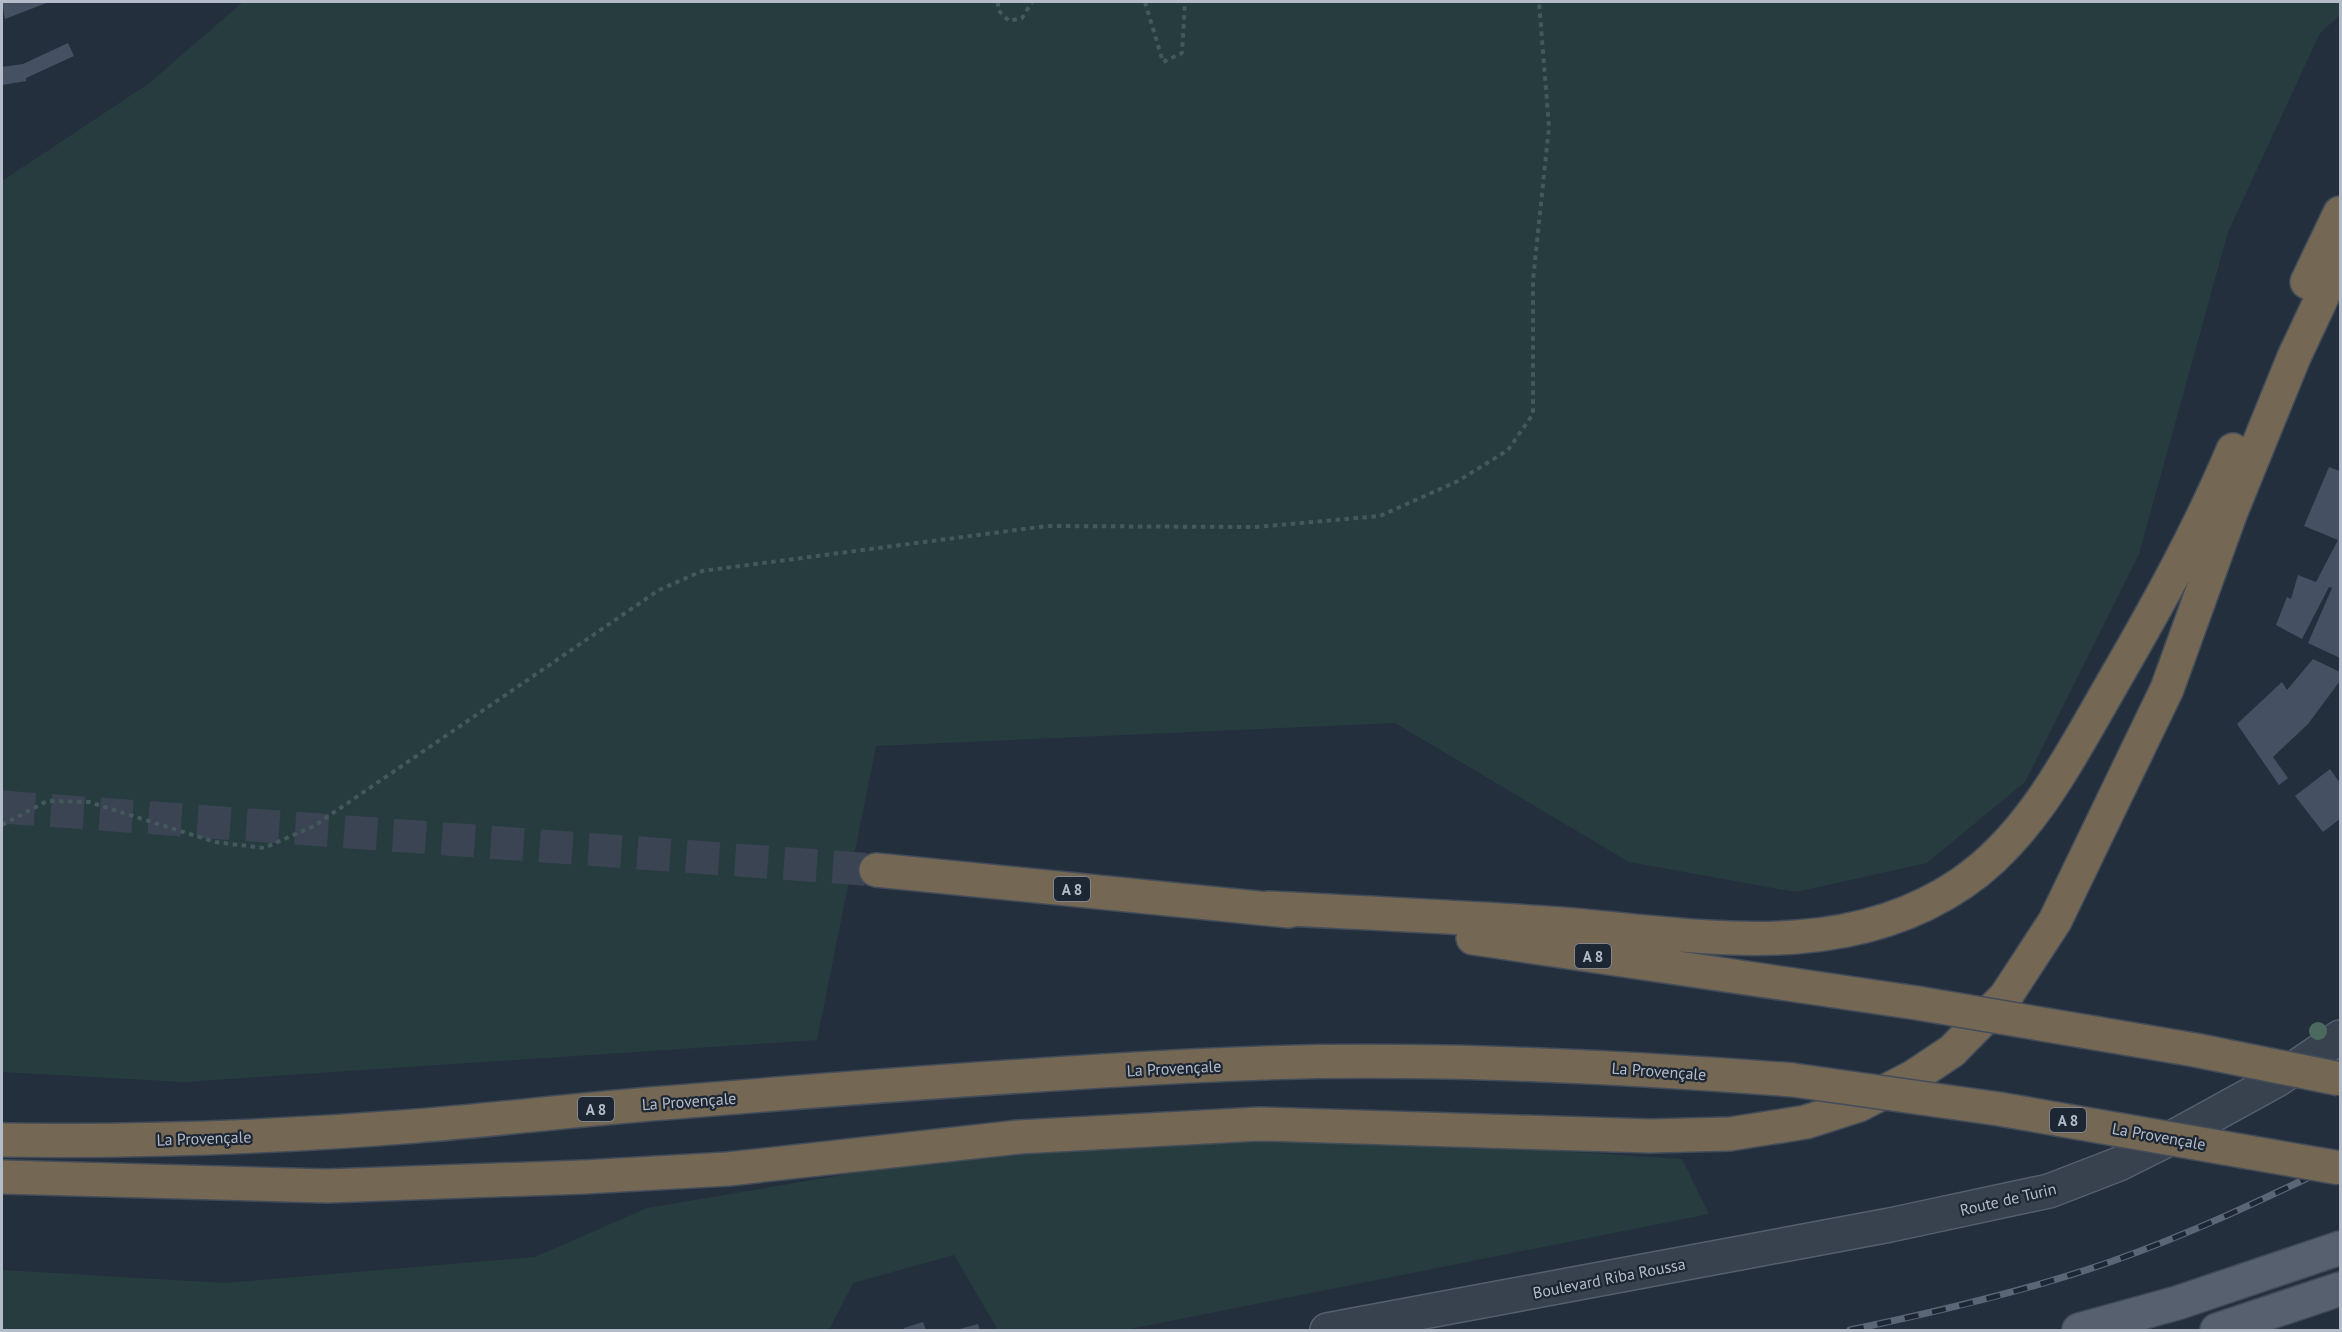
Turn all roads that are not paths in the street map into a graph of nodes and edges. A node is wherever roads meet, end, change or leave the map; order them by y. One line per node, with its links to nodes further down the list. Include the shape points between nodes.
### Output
1 (2340, 213): 4 (highway, via 2274,352 2198,528 2137,641 2020,830 1961,884 1878,923 1829,935 1770,940)
2 (2340, 260): 9 (highway, via 2294,357 2231,512 2167,689 2055,921 2006,996 1952,1052 1859,1106 1806,1122 1730,1134 1650,1136 1260,1124 1019,1137 728,1169 584,1178 327,1186)
3 (876, 870): 4 (highway, A 8)
4 (1268, 908): 6 (highway, A 8, bridge, via 1917,1003)
5 (2340, 1037): 10 (street, Route de Turin, via 2277,1080 2119,1164 2049,1191)
6 (2340, 1079)
7 (2, 1140): 8 (highway, La Provençale / A 8, bridge, via 203,1139 1178,1067 1416,1061 1630,1068 1793,1080 1999,1108)
8 (2340, 1168)
9 (2, 1177)
10 (1890, 1225): 13 (street, Boulevard Riba Roussa)
11 (2340, 1248): 14 (main road, via 2177,1303)
12 (2340, 1289): 15 (main road)
13 (1327, 1330)
14 (2079, 1330)
15 (2217, 1330)

